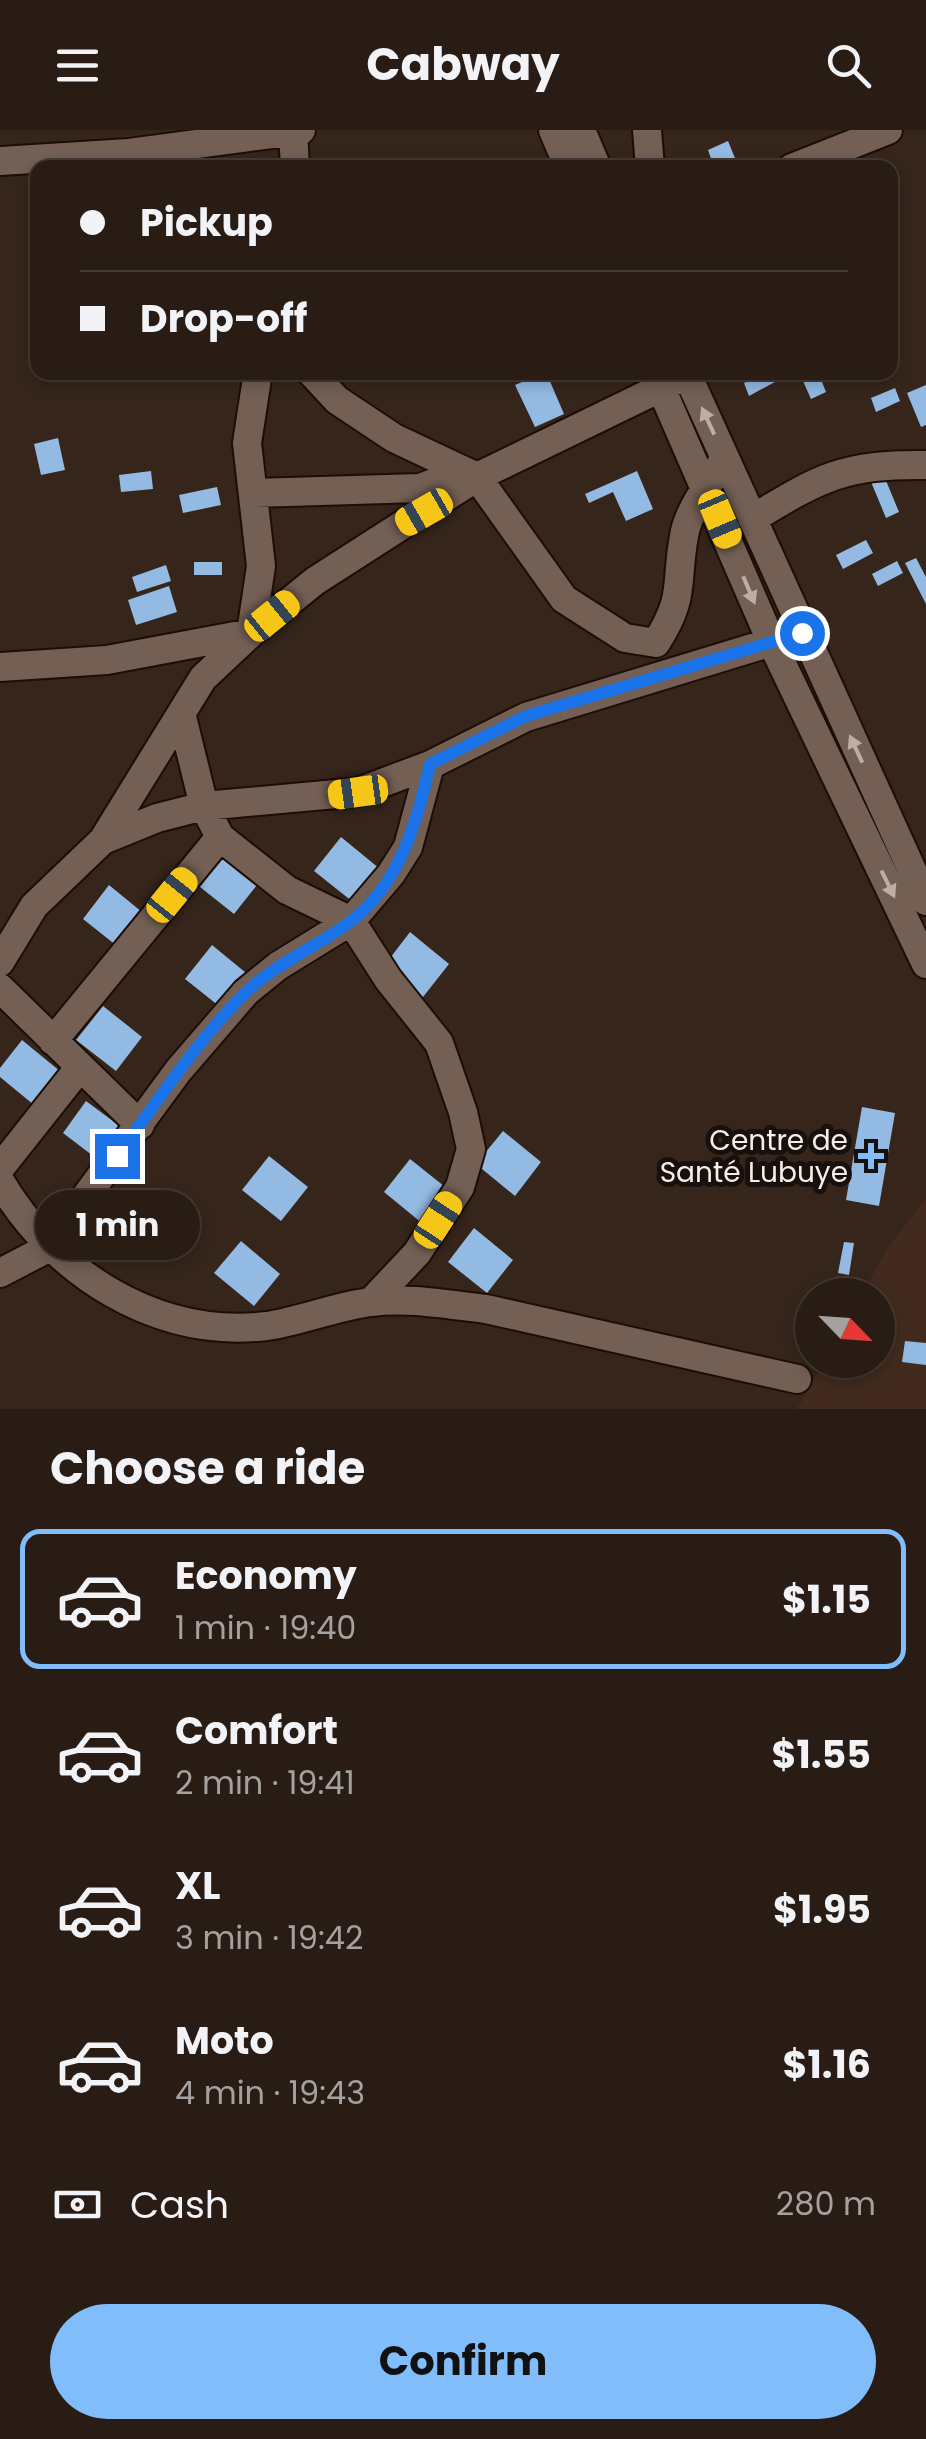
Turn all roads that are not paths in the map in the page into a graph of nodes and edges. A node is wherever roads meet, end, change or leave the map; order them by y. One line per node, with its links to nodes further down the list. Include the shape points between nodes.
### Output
1 (553, 130): 10 (street)
2 (581, 130): 11 (street)
3 (647, 130): 12 (street)
4 (888, 130): 13 (street)
5 (296, 131): 6 (street); 9 (street)
6 (127, 142): 8 (street)
7 (0, 160): 14 (street)
8 (73, 160)
9 (295, 160)
10 (566, 160)
11 (594, 160)
12 (649, 160)
13 (812, 160)
14 (30, 161)
15 (257, 380): 23 (street, via 248,444)
16 (318, 380): 21 (street, via 336,400 394,438)
17 (658, 380): 21 (street); 22 (street)
18 (689, 380): 19 (street, one-way to 18)
19 (725, 458): 22 (street); 24 (street)
20 (926, 465): 24 (street, via 865,464 808,485)
21 (470, 475): 22 (street, via 564,599 625,638 656,643 682,582 684,534); 23 (street, via 420,488); 25 (street)
22 (707, 489): 27 (street, one-way to 27)
23 (252, 493): 25 (street, via 261,566)
24 (752, 519): 26 (street)
25 (250, 633): 28 (street, via 106,660); 29 (street, via 203,678)
26 (802, 633): 27 (street); 34 (street, one-way to 26)
27 (771, 641): 30 (street, via 526,716); 37 (street, one-way to 37)
28 (0, 667)
29 (182, 717): 31 (street); 33 (street)
30 (430, 764): 31 (street, via 358,792); 35 (street, via 408,847)
31 (204, 806): 32 (street); 33 (street)
32 (220, 837): 35 (street, via 287,890); 39 (street)
33 (103, 840): 36 (street, via 34,906)
34 (926, 901)
35 (351, 922): 41 (street, via 246,992); 46 (street, via 439,1043 471,1149 460,1187 417,1253)
36 (0, 962)
37 (926, 964)
38 (0, 988): 39 (street)
39 (54, 1041): 40 (street)
40 (80, 1067): 41 (street); 42 (street)
41 (140, 1125): 44 (street)
42 (0, 1168)
43 (0, 1181): 44 (street)
44 (48, 1248): 45 (street); 46 (street, via 132,1304 182,1322 264,1326)
45 (0, 1273)
46 (371, 1302): 47 (street, via 486,1309)
47 (797, 1379)

